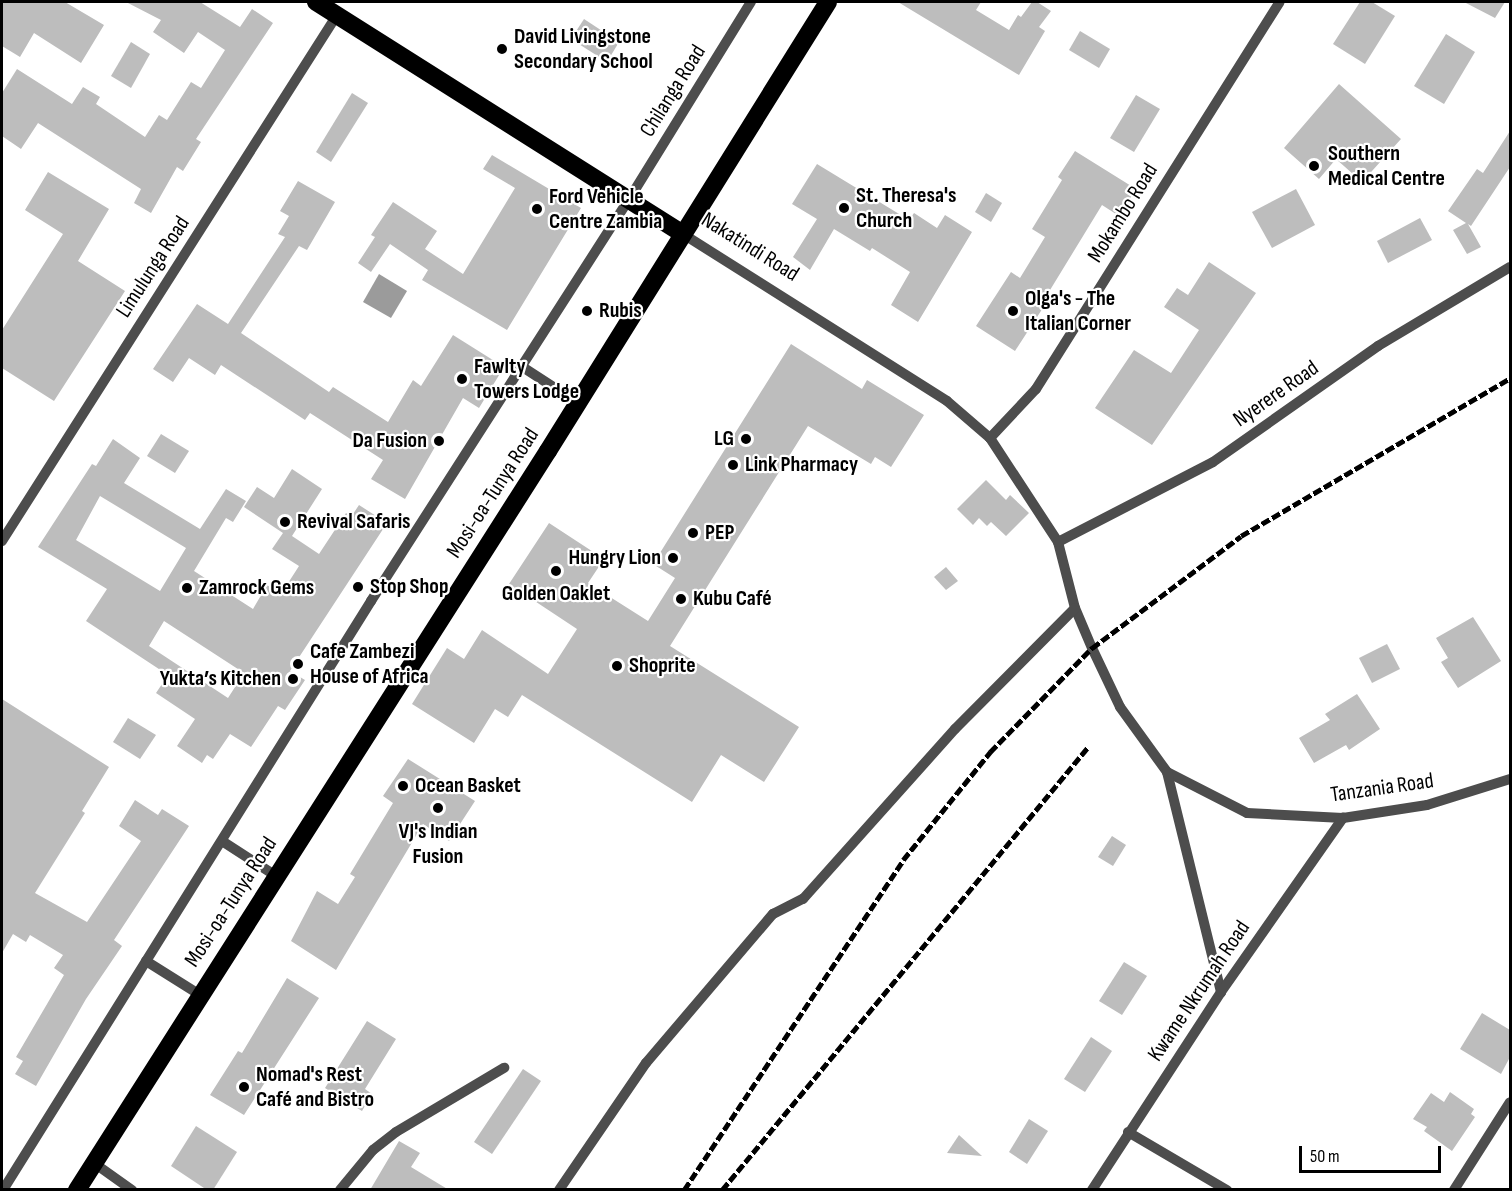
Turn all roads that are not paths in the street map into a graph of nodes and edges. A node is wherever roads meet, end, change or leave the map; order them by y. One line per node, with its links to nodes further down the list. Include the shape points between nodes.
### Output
1 (316, 2): 5 (highway, Nakatindi Road)
2 (751, 2): 6 (street, Chilanga Road)
3 (828, 2): 7 (highway, Mosi-oa-Tunya Road)
4 (1280, 2): 11 (street, Mokambo Road, via 1036,389)
5 (338, 15): 6 (highway, Nakatindi Road); 12 (street, Limulunga Road)
6 (628, 201): 7 (highway, Nakatindi Road); 9 (street, Chilanga Road)
7 (683, 234): 10 (highway, Mosi-oa-Tunya Road); 11 (street, Nakatindi Road, via 947,401)
8 (1510, 267): 13 (street, Nyerere Road, via 1378,346 1213,462)
9 (521, 366): 10 (street); 18 (street, Chilanga Road)
10 (578, 403): 19 (highway, Mosi-oa-Tunya Road)
11 (990, 438): 13 (street, Nakatindi Road)
12 (2, 541)
13 (1058, 542): 14 (street, Nakatindi Road)
14 (1075, 608): 15 (street, Tanzania Road, via 1120,707); 31 (street, via 955,729 803,899 772,914 646,1063)
15 (1167, 772): 17 (street, Tanzania Road, via 1247,813); 21 (street)
16 (1510, 779): 17 (street, Tanzania Road, via 1427,805)
17 (1343, 818): 21 (street, Kwame Nkrumah Road)
18 (222, 841): 19 (street); 20 (street, Chilanga Road)
19 (276, 876): 22 (highway, Mosi-oa-Tunya Road)
20 (146, 961): 22 (street); 27 (street, Chilanga Road)
21 (1221, 992): 25 (street, Kwame Nkrumah Road)
22 (200, 995): 26 (highway, Mosi-oa-Tunya Road)
23 (504, 1068): 30 (street, via 396,1132 373,1150)
24 (1510, 1102): 34 (street)
25 (1128, 1132): 32 (street, Kwame Nkrumah Road); 33 (street)
26 (94, 1163): 28 (highway, Mosi-oa-Tunya Road); 29 (street)
27 (3, 1190)
28 (77, 1190)
29 (132, 1190)
30 (340, 1190)
31 (559, 1190)
32 (1092, 1190)
33 (1227, 1190)
34 (1454, 1190)

